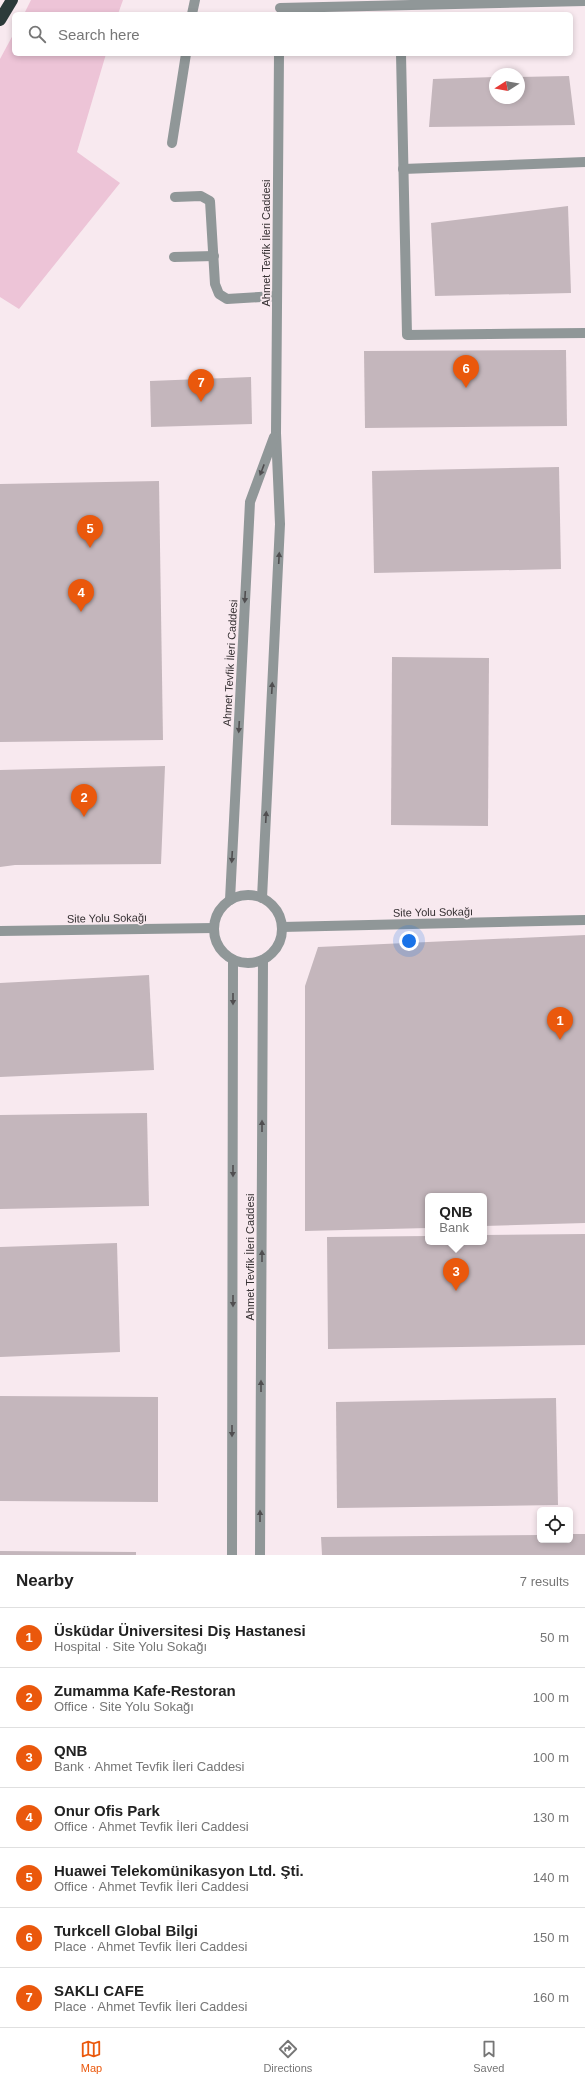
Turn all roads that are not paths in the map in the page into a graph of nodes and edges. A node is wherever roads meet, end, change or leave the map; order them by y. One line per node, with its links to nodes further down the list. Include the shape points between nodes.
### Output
1 (12, 0): 7 (highway)
2 (195, 0): 6 (street)
3 (585, 1): 5 (street)
4 (280, 7): 5 (street)
5 (401, 10)
6 (192, 12)
7 (0, 20)
8 (186, 56): 11 (street)
9 (279, 56): 17 (street, Ahmet Tevfik İleri Caddesi)
10 (401, 56): 13 (street)
11 (172, 144)
12 (585, 162): 13 (street)
13 (404, 169): 18 (street, via 407,335)
14 (175, 197): 15 (street, via 201,196 210,201)
15 (214, 256): 16 (street); 17 (street, via 216,290 223,297 227,299)
16 (174, 257)
17 (277, 296): 19 (street, Ahmet Tevfik İleri Caddesi)
18 (585, 333)
19 (276, 433): 20 (street, Ahmet Tevfik İleri Caddesi, one-way to 19, via 280,524); 21 (street, Ahmet Tevfik İleri Caddesi, one-way to 21, via 250,502)
20 (262, 898): 21 (street, via 252,895); 23 (street, via 276,910)
21 (230, 900): 24 (street, via 216,917)
22 (585, 920): 23 (street, Site Yolu Sokağı)
23 (282, 927): 27 (street, via 277,946)
24 (214, 928): 25 (street, Site Yolu Sokağı); 26 (street, via 218,947)
25 (0, 931)
26 (233, 960): 27 (street, via 243,963); 28 (street, Ahmet Tevfik İleri Caddesi, one-way to 28)
27 (263, 960): 29 (street, Ahmet Tevfik İleri Caddesi, one-way to 27)
28 (232, 1555)
29 (260, 1555)

